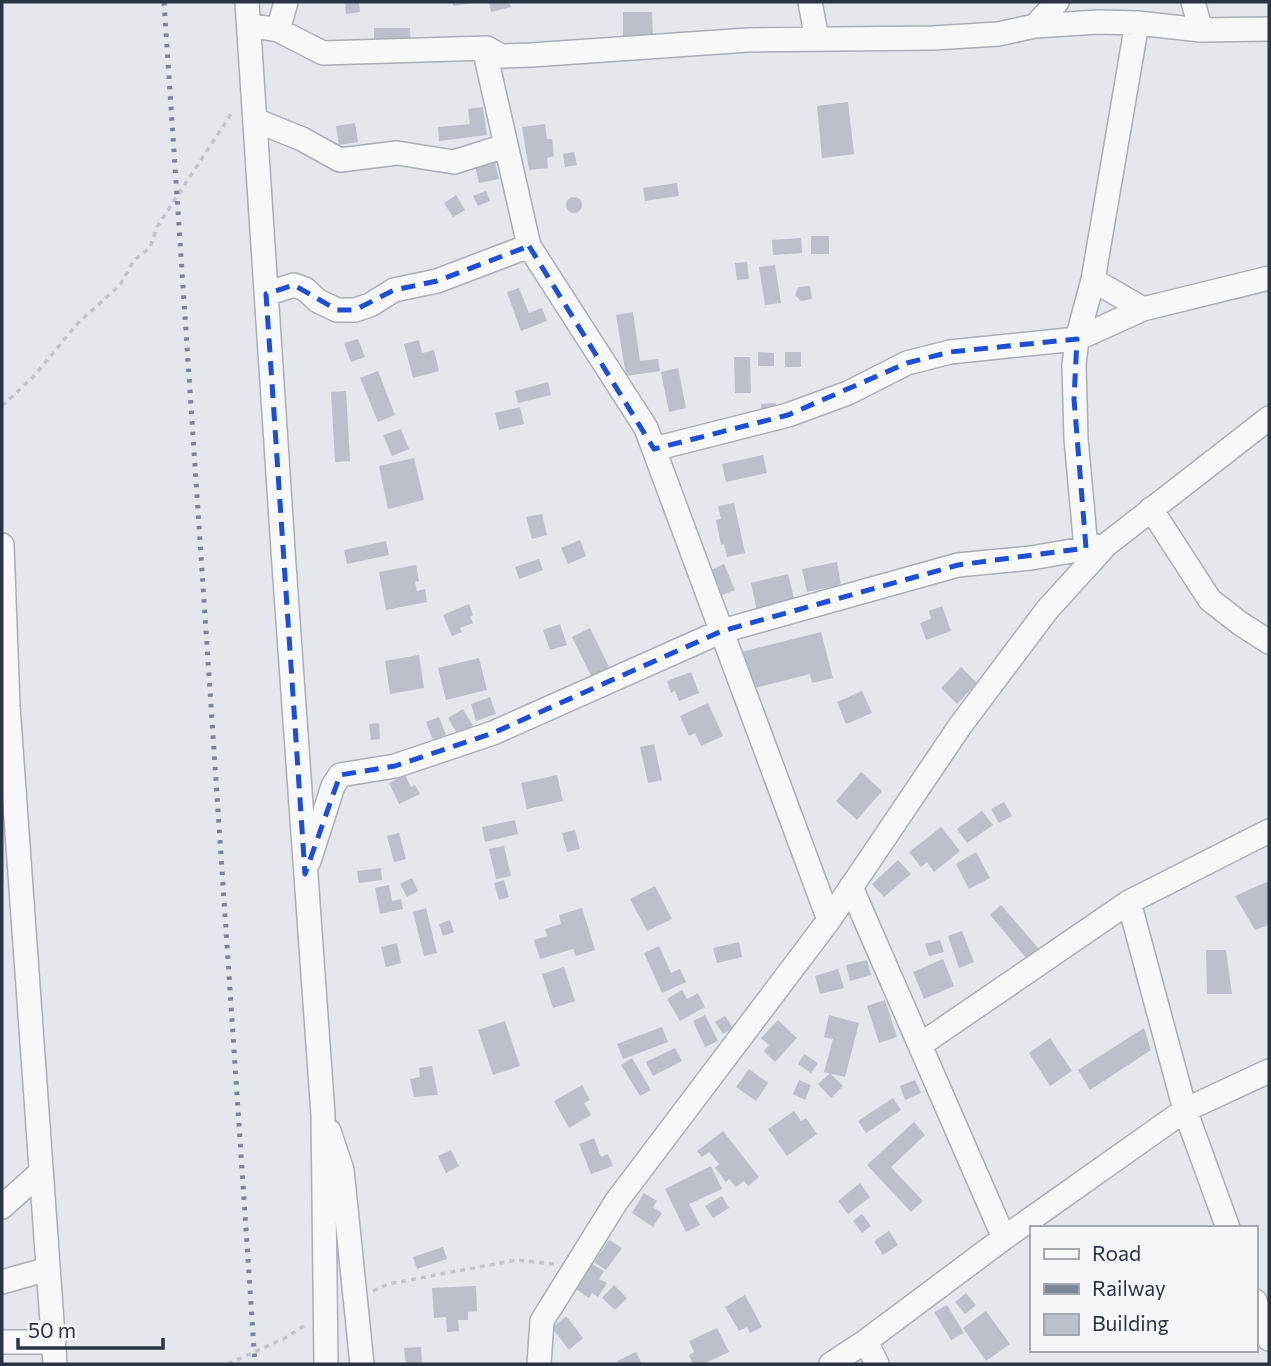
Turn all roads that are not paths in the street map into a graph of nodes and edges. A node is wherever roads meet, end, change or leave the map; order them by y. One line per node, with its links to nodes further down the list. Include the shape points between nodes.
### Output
1 (247, 2): 7 (street)
2 (286, 2): 10 (street)
3 (810, 2): 12 (street)
4 (1057, 2): 8 (street)
5 (1193, 2): 11 (street)
6 (1137, 23): 8 (street); 11 (street); 18 (street)
7 (249, 25): 10 (street); 14 (street)
8 (1035, 26): 12 (street, via 998,34 933,38)
9 (1269, 29): 11 (street)
10 (278, 30): 13 (street, via 323,53)
11 (1201, 30)
12 (817, 38): 13 (street, via 501,57)
13 (487, 48): 15 (street)
14 (255, 120): 15 (street, via 340,160 397,153 454,162); 19 (street)
15 (505, 146): 16 (street)
16 (529, 246): 19 (street, via 437,281 394,290 355,310 337,310 294,285); 23 (street, via 646,428)
17 (1269, 278): 20 (street)
18 (1093, 280): 20 (street); 21 (street)
19 (266, 294): 33 (street)
20 (1143, 309): 21 (street)
21 (1077, 340): 23 (street, via 950,352 907,363 848,393 788,415); 26 (street, via 1074,399)
22 (1269, 418): 24 (street)
23 (654, 449): 28 (street)
24 (1151, 509): 26 (street); 29 (street, via 1210,600)
25 (2, 545): 27 (street)
26 (1096, 546): 28 (street, via 958,565); 34 (street, via 960,726)
27 (3, 584): 30 (street)
28 (722, 631): 33 (street, via 493,733 395,766 340,775); 36 (street)
29 (1269, 642)
30 (5, 706): 31 (street)
31 (9, 801): 41 (street)
32 (1269, 831): 35 (street)
33 (305, 874): 40 (street)
34 (851, 887): 36 (street); 37 (street)
35 (1129, 902): 37 (street); 39 (street)
36 (829, 920): 56 (street, via 624,1191 542,1321)
37 (920, 1045): 44 (street)
38 (1269, 1071): 39 (street)
39 (1185, 1110): 43 (street); 44 (street)
40 (323, 1115): 45 (street); 46 (street, via 342,1170)
41 (41, 1172): 42 (street); 47 (street)
42 (2, 1207)
43 (1227, 1226)
44 (1004, 1238): 51 (street)
45 (324, 1245): 46 (street); 54 (street)
46 (352, 1263): 55 (street)
47 (48, 1269): 48 (street); 53 (street)
48 (2, 1282)
49 (1257, 1306): 50 (street)
50 (1268, 1333)
51 (866, 1341): 57 (street); 58 (street)
52 (2, 1342): 53 (street)
53 (54, 1353)
54 (326, 1364)
55 (362, 1364)
56 (539, 1364)
57 (831, 1364)
58 (877, 1364)

